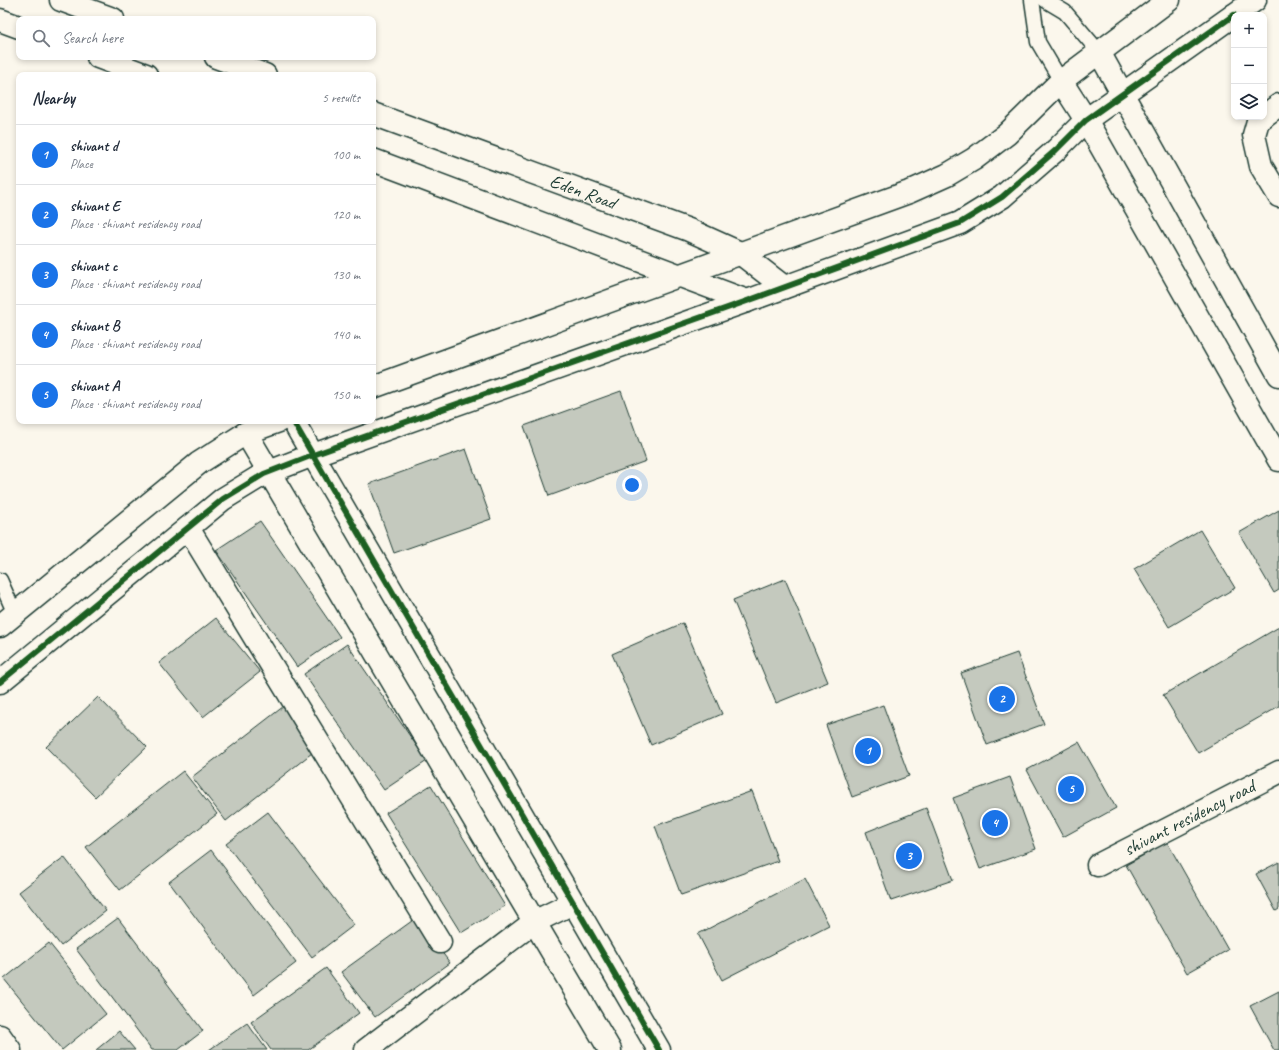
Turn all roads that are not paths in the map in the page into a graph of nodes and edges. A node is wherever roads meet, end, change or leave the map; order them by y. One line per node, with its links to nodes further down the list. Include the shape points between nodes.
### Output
1 (61, 0): 7 (street)
2 (1032, 0): 16 (lane, via 1038,42)
3 (1046, 0): 11 (lane, via 1065,12)
4 (1169, 0): 11 (street)
5 (1255, 0): 6 (street)
6 (1238, 12)
7 (105, 16)
8 (1231, 17): 17 (street)
9 (0, 20): 10 (street)
10 (16, 26)
11 (1099, 52): 16 (street); 17 (street)
12 (106, 60): 14 (street)
13 (224, 60): 15 (street)
14 (138, 72)
15 (257, 72)
16 (1061, 81): 21 (street); 25 (street, via 1007,134 974,159 947,175 909,192)
17 (1122, 95): 21 (street); 29 (street)
18 (1279, 106): 20 (street)
19 (376, 115): 25 (street, Eden Road, via 689,230)
20 (1267, 115)
21 (1086, 120): 27 (street, via 1002,197 960,222); 35 (street)
22 (1260, 120): 24 (street, via 1254,135 1261,166)
23 (376, 161): 26 (street)
24 (1279, 196)
25 (740, 253): 26 (street); 27 (street, Eden Road)
26 (679, 275): 28 (street); 30 (street)
27 (784, 287): 28 (street)
28 (746, 301): 34 (street)
29 (1279, 375)
30 (376, 386)
31 (271, 424): 33 (street)
32 (295, 424): 34 (street)
33 (246, 433): 36 (street); 39 (street, via 198,463)
34 (312, 455): 36 (street); 43 (street)
35 (1279, 460)
36 (269, 471): 37 (street, via 223,499); 44 (street)
37 (188, 528): 40 (street); 45 (street)
38 (0, 580): 39 (lane)
39 (7, 620)
40 (0, 682)
41 (1279, 772): 42 (street, shivant residency road)
42 (1098, 865)
43 (573, 903): 44 (street); 50 (street)
44 (534, 922): 48 (street); 49 (street)
45 (440, 942)
46 (0, 1036): 47 (street)
47 (10, 1050)
48 (366, 1050)
49 (610, 1050)
50 (659, 1050)

